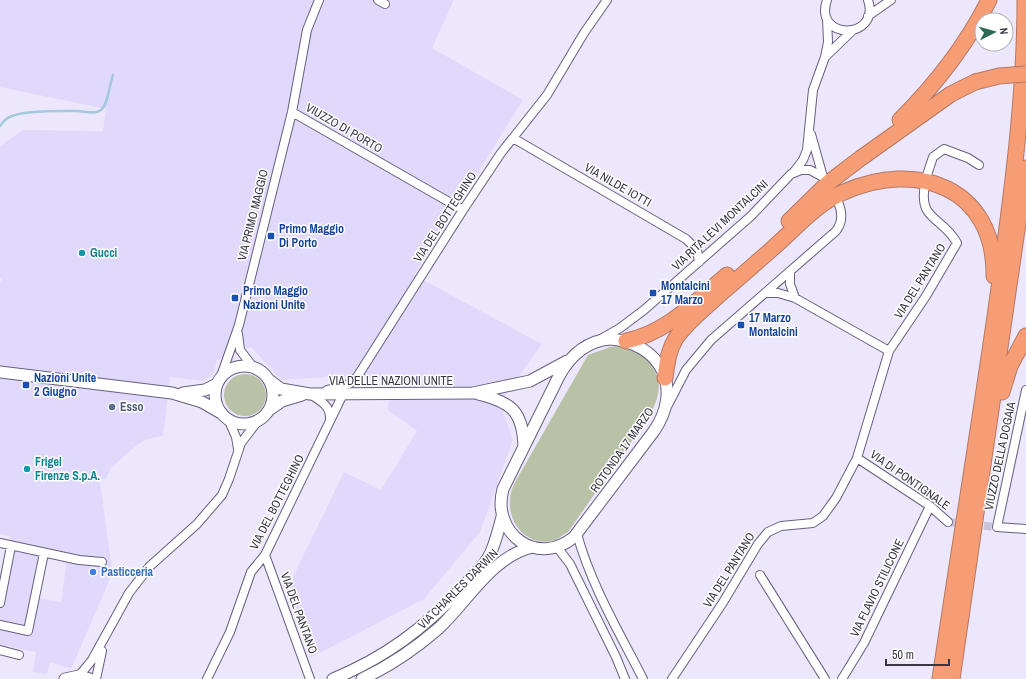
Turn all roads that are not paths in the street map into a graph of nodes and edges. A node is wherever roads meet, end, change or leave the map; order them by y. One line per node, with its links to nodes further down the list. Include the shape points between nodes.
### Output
1 (319, 0): 15 (street, VIUZZO DI PORTO, via 307,30)
2 (607, 0): 17 (street, VIA DEL BOTTEGHINO, via 584,32 547,95)
3 (826, 0): 9 (street)
4 (868, 0): 8 (street)
5 (891, 0): 8 (street)
6 (989, 0): 18 (highway, via 975,28 953,60 922,98)
7 (1025, 0): 33 (highway, via 1022,97 1014,182)
8 (868, 16): 10 (street, via 862,25)
9 (827, 19): 10 (street, via 838,29); 11 (street)
10 (852, 30): 11 (street)
11 (825, 57): 16 (street, via 813,90)
12 (1026, 74): 14 (highway, bridge, via 995,76)
13 (1026, 80): 14 (highway)
14 (977, 85): 18 (highway, via 938,103); 26 (highway, via 910,128 837,187)
15 (292, 112): 25 (street, VIUZZO DI PORTO); 31 (street, VIA PRIMO MAGGIO)
16 (810, 130): 21 (street, VIA RITA LEVI MONTALCINI, via 805,156); 21 (street, via 823,177 810,170)
17 (512, 138): 25 (street, VIA DEL BOTTEGHINO); 27 (street, VIA NILDE IOTTI, via 686,239 697,250)
18 (861, 158): 35 (highway, via 828,183 775,233 666,325 649,335)
19 (979, 165): 22 (street, via 944,149 933,157)
20 (1026, 168): 53 (highway)
21 (791, 174): 27 (street, VIA RITA LEVI MONTALCINI)
22 (927, 175)
23 (925, 185): 36 (street, VIA DEL PANTANO, via 924,206 957,243 926,296)
24 (838, 202): 28 (street, via 841,214 838,228)
25 (463, 210): 46 (street, VIA DEL BOTTEGHINO, via 357,377 345,386)
26 (810, 216): 33 (highway, via 842,192 882,181 919,179 938,184 955,193 978,216 987,231 992,247); 40 (highway, via 687,325 670,351)
27 (700, 262): 34 (street, VIA RITA LEVI MONTALCINI, via 637,316)
28 (790, 271): 29 (street); 30 (street, via 790,284)
29 (765, 293): 30 (street, via 778,293); 49 (street, via 698,353 680,380)
30 (795, 298): 36 (street)
31 (239, 325): 38 (street, VIA PRIMO MAGGIO, via 239,347); 42 (street, VIA PRIMO MAGGIO)
32 (1026, 336): 53 (highway, via 1010,366)
33 (992, 338): 89 (highway)
34 (596, 341): 35 (main road, ROTONDA 17 MARZO); 37 (main road, ROTONDA 17 MARZO, via 582,348)
35 (626, 341): 40 (main road, ROTONDA 17 MARZO, via 640,346 653,357)
36 (889, 351): 56 (street, VIA DEL PANTANO)
37 (569, 360): 45 (main road, VIA DELLE NAZIONI UNITE, via 530,381); 55 (main road, ROTONDA 17 MARZO)
38 (253, 367): 41 (main road); 42 (main road, via 233,368)
39 (0, 372): 44 (main road)
40 (665, 378): 49 (main road, ROTONDA 17 MARZO, via 668,394)
41 (269, 380): 46 (main road, VIA DELLE NAZIONI UNITE, via 281,388); 48 (main road, via 273,393)
42 (219, 382): 44 (main road, via 197,392); 50 (main road, via 215,399)
43 (1026, 390): 60 (street, VIUZZO DELLA DOGAIA, via 997,527)
44 (172, 393): 50 (main road, via 202,402)
45 (473, 393): 47 (main road, VIA DELLE NAZIONI UNITE); 55 (main road, VIA DELLE NAZIONI UNITE, via 502,401 514,410 521,425)
46 (309, 394): 47 (main road, VIA DELLE NAZIONI UNITE); 48 (main road, VIA DELLE NAZIONI UNITE, via 289,398); 52 (street, via 327,406)
47 (343, 394): 52 (street, VIA DEL BOTTEGHINO)
48 (269, 410): 51 (main road)
49 (665, 412): 61 (main road, ROTONDA 17 MARZO, via 654,431)
50 (225, 416): 51 (main road, via 240,424); 54 (street, via 236,437)
51 (257, 422): 54 (street)
52 (330, 422): 67 (street, VIA DEL BOTTEGHINO)
53 (990, 425): 90 (highway)
54 (238, 449): 73 (street, via 229,479 219,499 194,527 149,567 129,593)
55 (524, 449): 58 (main road, ROTONDA 17 MARZO, via 503,489)
56 (857, 458): 57 (street, VIA DI PONTIGNALE); 86 (street, VIA DEL PANTANO, via 836,498 823,516 812,523 780,526 768,532)
57 (930, 506): 59 (street, VIA DI PONTIGNALE); 88 (street, VIA FLAVIO STILICONE, via 859,652)
58 (502, 518): 64 (main road, via 512,534); 82 (main road, VIA CHARLES DARWIN, via 491,553 434,617 386,654)
59 (948, 522)
60 (1026, 529)
61 (577, 534): 65 (main road, ROTONDA 17 MARZO); 85 (street, via 586,564)
62 (0, 544): 63 (street)
63 (11, 546): 66 (street); 70 (street)
64 (533, 547): 65 (main road); 83 (main road, VIA CHARLES DARWIN, via 508,557 490,572 433,633 396,660)
65 (557, 547): 84 (street, via 570,564)
66 (44, 553): 68 (street); 72 (street, via 28,630)
67 (264, 555): 80 (street, VIA DEL BOTTEGHINO, via 251,572 230,632); 81 (street, VIA DEL PANTANO)
68 (102, 562)
69 (760, 575): 87 (street)
70 (1, 595): 71 (street)
71 (0, 603)
72 (0, 625)
73 (107, 634): 76 (street); 79 (street)
74 (0, 650): 75 (street)
75 (20, 655)
76 (79, 676): 77 (main road); 78 (main road)
77 (65, 679)
78 (90, 679)
79 (96, 679)
80 (207, 679)
81 (310, 679)
82 (333, 679)
83 (362, 679)
84 (625, 679)
85 (643, 679)
86 (672, 679)
87 (825, 679)
88 (842, 679)
89 (940, 679)
90 (952, 679)

